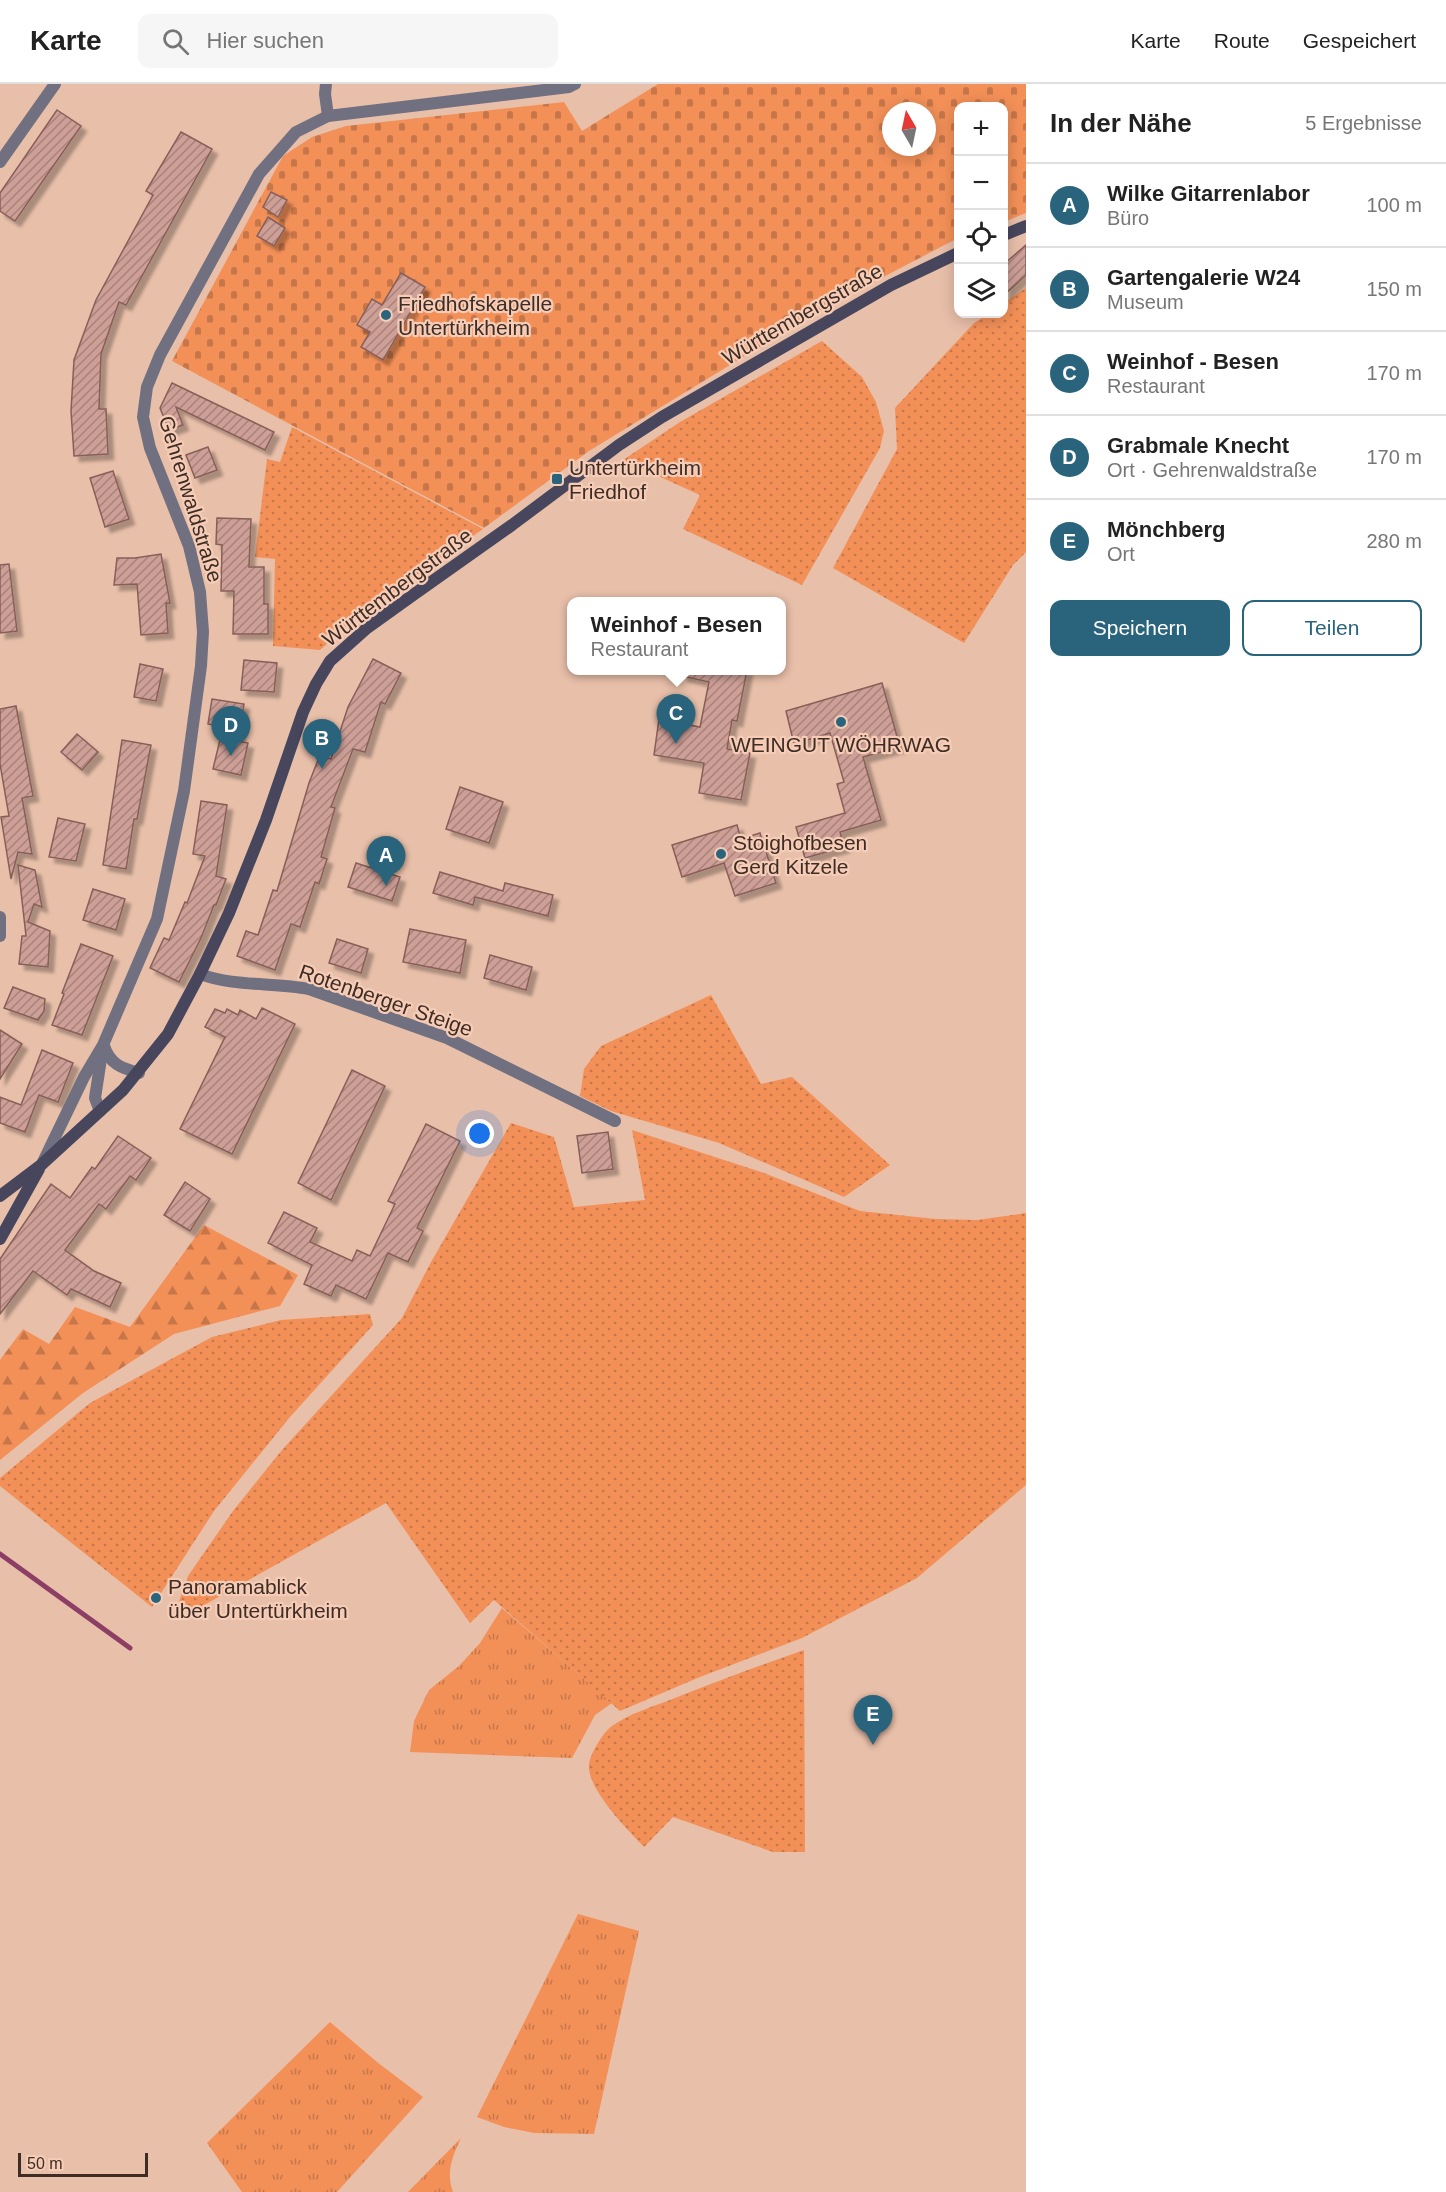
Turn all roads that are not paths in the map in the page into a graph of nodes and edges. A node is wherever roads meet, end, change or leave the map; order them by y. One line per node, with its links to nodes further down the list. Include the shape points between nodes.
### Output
1 (55, 84): 5 (street)
2 (326, 84): 4 (street)
3 (575, 84): 4 (street, Gehrenwaldstraße)
4 (328, 116): 12 (street, Gehrenwaldstraße, via 296,132 259,174 160,355 147,387 143,417 150,448 189,546 200,592 201,666 184,791 157,920)
5 (0, 162)
6 (1026, 226): 7 (street)
7 (1008, 233)
8 (954, 255): 11 (street, Württembergstraße, via 891,285 662,417 412,595 330,661 303,712 266,820)
9 (0, 917): 10 (street)
10 (0, 936)
11 (200, 974): 13 (street, Württembergstraße, via 168,1034); 15 (street, Rotenberger Steige, via 216,980 309,989 447,1038)
12 (104, 1045): 13 (street, via 112,1062); 14 (street, Gehrenwaldstraße, via 95,1098); 16 (street, Gehrenwaldstraße)
13 (139, 1073): 14 (street, Württembergstraße)
14 (100, 1111): 16 (street, Württembergstraße)
15 (615, 1121)
16 (41, 1165): 17 (street); 18 (street)
17 (0, 1196)
18 (0, 1239)

